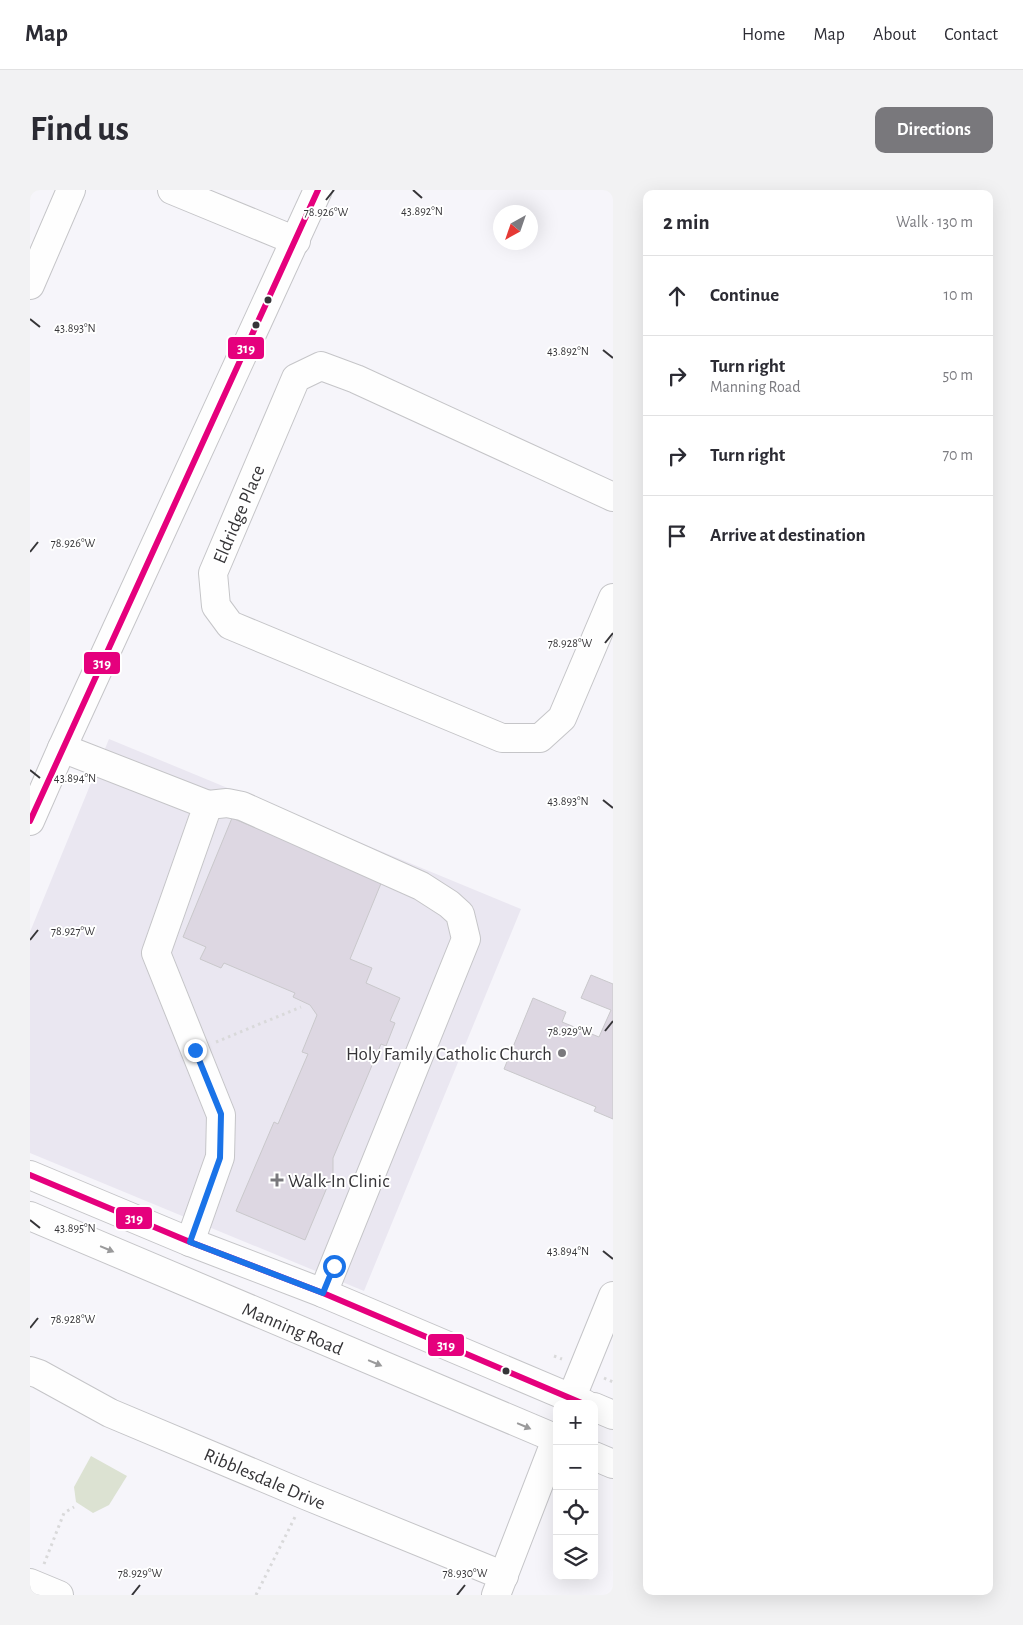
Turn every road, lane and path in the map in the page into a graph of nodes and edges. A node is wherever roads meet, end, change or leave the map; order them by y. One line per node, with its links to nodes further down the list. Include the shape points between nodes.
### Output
1 (70, 190): 5 (street)
2 (172, 190): 4 (street)
3 (318, 190): 4 (street)
4 (296, 241): 8 (street)
5 (30, 285)
6 (613, 497): 7 (street, Eldridge Place, via 321,366 296,378 213,573 216,606 230,625 502,738 540,738 562,718)
7 (613, 598)
8 (62, 748): 9 (street); 10 (street)
9 (208, 806): 12 (street, via 156,954); 16 (street, via 227,803 242,806 421,886 460,914 466,939)
10 (30, 822)
11 (301, 1007): 12 (path)
12 (195, 1050): 15 (street, via 221,1114 220,1158)
13 (30, 1175): 15 (street)
14 (30, 1216): 23 (street, Manning Road, one-way to 23)
15 (190, 1242): 16 (street)
16 (323, 1293): 19 (street)
17 (613, 1296): 20 (street)
18 (30, 1371): 27 (street, Ribblesdale Drive, via 110,1413)
19 (573, 1400)
20 (581, 1400)
21 (598, 1410): 22 (street)
22 (613, 1415)
23 (553, 1437)
24 (553, 1445): 29 (street, Ribblesdale Drive)
25 (598, 1458): 26 (street)
26 (613, 1464)
27 (305, 1496): 29 (street, Ribblesdale Drive); 31 (path)
28 (74, 1507): 30 (path, via 64,1513)
29 (500, 1586)
30 (41, 1588)
31 (256, 1595)

